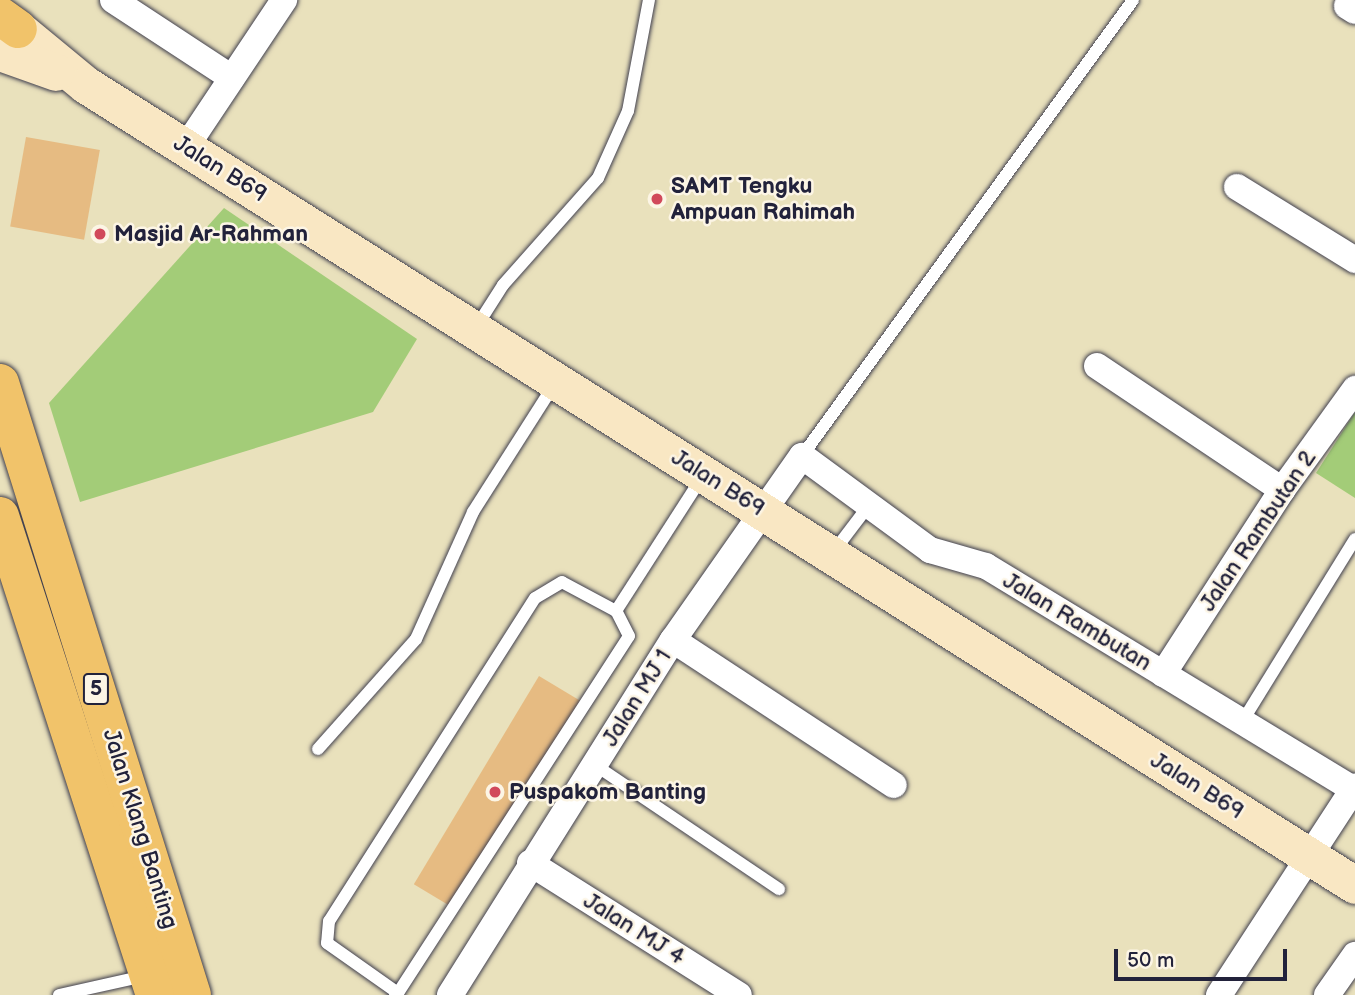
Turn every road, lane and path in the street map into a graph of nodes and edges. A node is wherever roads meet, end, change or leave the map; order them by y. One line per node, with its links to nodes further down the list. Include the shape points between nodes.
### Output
1 (113, 0): 6 (street)
2 (284, 0): 6 (street)
3 (649, 0): 10 (lane, via 628,111 598,178 503,285)
4 (1133, 0): 15 (lane)
5 (5, 30): 7 (main road, Jalan B69)
6 (232, 78): 7 (street)
7 (186, 147): 10 (main road, Jalan B69)
8 (1237, 187): 9 (street)
9 (1355, 260)
10 (475, 329): 12 (main road, Jalan B69)
11 (1097, 366): 17 (street)
12 (556, 381): 16 (main road, Jalan B69); 27 (lane, via 473,512 416,639)
13 (0, 383): 39 (highway, Jalan Klang Banting / 5)
14 (1355, 389): 17 (street, Jalan Rambutan 2)
15 (802, 456): 18 (street, Jalan Rambutan); 19 (street, Jalan MJ 1)
16 (704, 474): 19 (main road, Jalan B69); 23 (lane)
17 (1282, 491): 25 (street, Jalan Rambutan 2)
18 (869, 505): 22 (lane); 25 (street, Jalan Rambutan, via 930,550 986,566)
19 (762, 511): 22 (main road, Jalan B69); 24 (street, Jalan MJ 1)
20 (2, 530): 36 (highway, Jalan Klang Banting / 5)
21 (1355, 539): 26 (lane)
22 (831, 554): 31 (main road, Jalan B69)
23 (616, 611): 37 (lane, via 629,636); 37 (lane, via 562,582 535,598 329,921 327,943)
24 (673, 640): 28 (street, Jalan MJ 1); 29 (street)
25 (1163, 674): 26 (street, Jalan Rambutan)
26 (1242, 722): 30 (street, Jalan Rambutan)
27 (318, 749)
28 (595, 765): 32 (street, Jalan MJ 1); 34 (lane)
29 (894, 785)
30 (1354, 788): 31 (street)
31 (1308, 856): 33 (main road, Jalan B69); 42 (street)
32 (530, 863): 40 (street, Jalan MJ 1); 41 (street, Jalan MJ 4)
33 (1355, 885)
34 (779, 889)
35 (1355, 955): 43 (street)
36 (152, 985): 38 (lane)
37 (397, 994)
38 (59, 995)
39 (192, 995)
40 (450, 995)
41 (739, 995)
42 (1219, 995)
43 (1327, 995)

